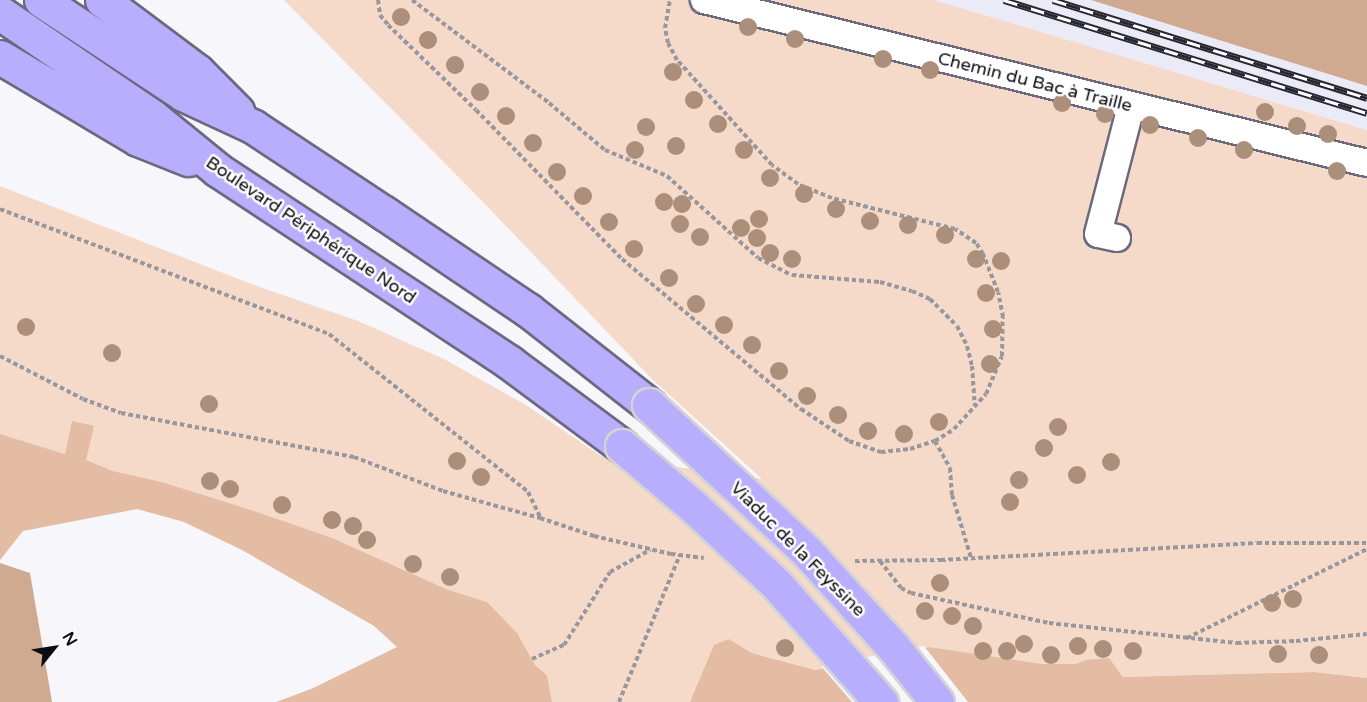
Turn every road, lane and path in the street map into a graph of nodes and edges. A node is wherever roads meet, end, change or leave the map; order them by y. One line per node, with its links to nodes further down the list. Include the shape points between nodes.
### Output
1 (41, 0): 10 (highway, via 183,94)
2 (102, 0): 10 (highway, via 197,71)
3 (378, 0): 16 (path, via 380,15 388,25 622,259 801,409 849,441 871,450 891,452)
4 (412, 0): 15 (path, via 605,150 656,169 681,186 758,258 792,275 880,282 930,299 957,326 967,346)
5 (670, 0): 15 (path, via 665,28 677,60 784,174 832,198 955,230 976,243 998,292 1004,336 996,373)
6 (704, 0): 9 (street, Chemin du Bac à Traille)
7 (0, 13): 12 (highway, Boulevard Périphérique Nord, via 153,117)
8 (0, 57): 12 (highway, via 138,139)
9 (1131, 106): 11 (street, Chemin du Bac à Traille); 14 (street, via 1098,234)
10 (254, 127): 28 (highway, Viaduc de la Feyssine, bridge, via 528,310 649,405 807,552)
11 (1367, 163)
12 (218, 170): 27 (highway, Boulevard Périphérique Nord, bridge, via 499,355 622,446 777,585)
13 (0, 210): 17 (path, via 329,334 528,492)
14 (1117, 238)
15 (975, 405): 16 (path, via 954,429)
16 (935, 441): 21 (path, via 950,468 952,495)
17 (540, 518)
18 (1367, 549): 24 (path)
19 (650, 550): 25 (path, via 610,572 564,645)
20 (680, 555): 26 (path)
21 (971, 558)
22 (880, 561): 24 (path, via 901,588 911,593 1049,623)
23 (1367, 634): 24 (path, via 1237,643)
24 (1185, 639)
25 (532, 658)
26 (619, 702)
27 (881, 702)
28 (937, 702)

